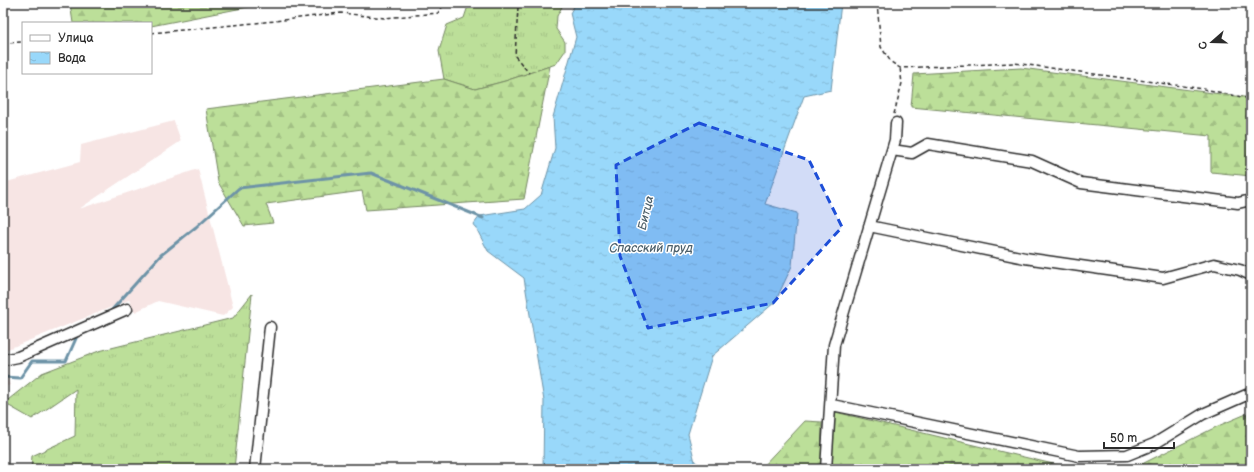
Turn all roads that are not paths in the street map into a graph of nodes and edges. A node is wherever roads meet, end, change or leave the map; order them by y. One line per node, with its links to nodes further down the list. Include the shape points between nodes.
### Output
1 (895, 120): 2 (street)
2 (892, 150): 3 (street, via 912,153 928,144 1032,161 1082,183 1238,202); 4 (street)
3 (1251, 200)
4 (869, 226): 5 (street, via 1025,258 1163,278 1214,264); 10 (street, via 834,345)
5 (1251, 275)
6 (127, 309): 8 (street, via 18,357)
7 (270, 327): 11 (street)
8 (3, 360)
9 (1251, 393): 10 (street, via 1203,414 1154,444 1127,455 1079,456)
10 (832, 405): 12 (street)
11 (255, 469)
12 (826, 469)

